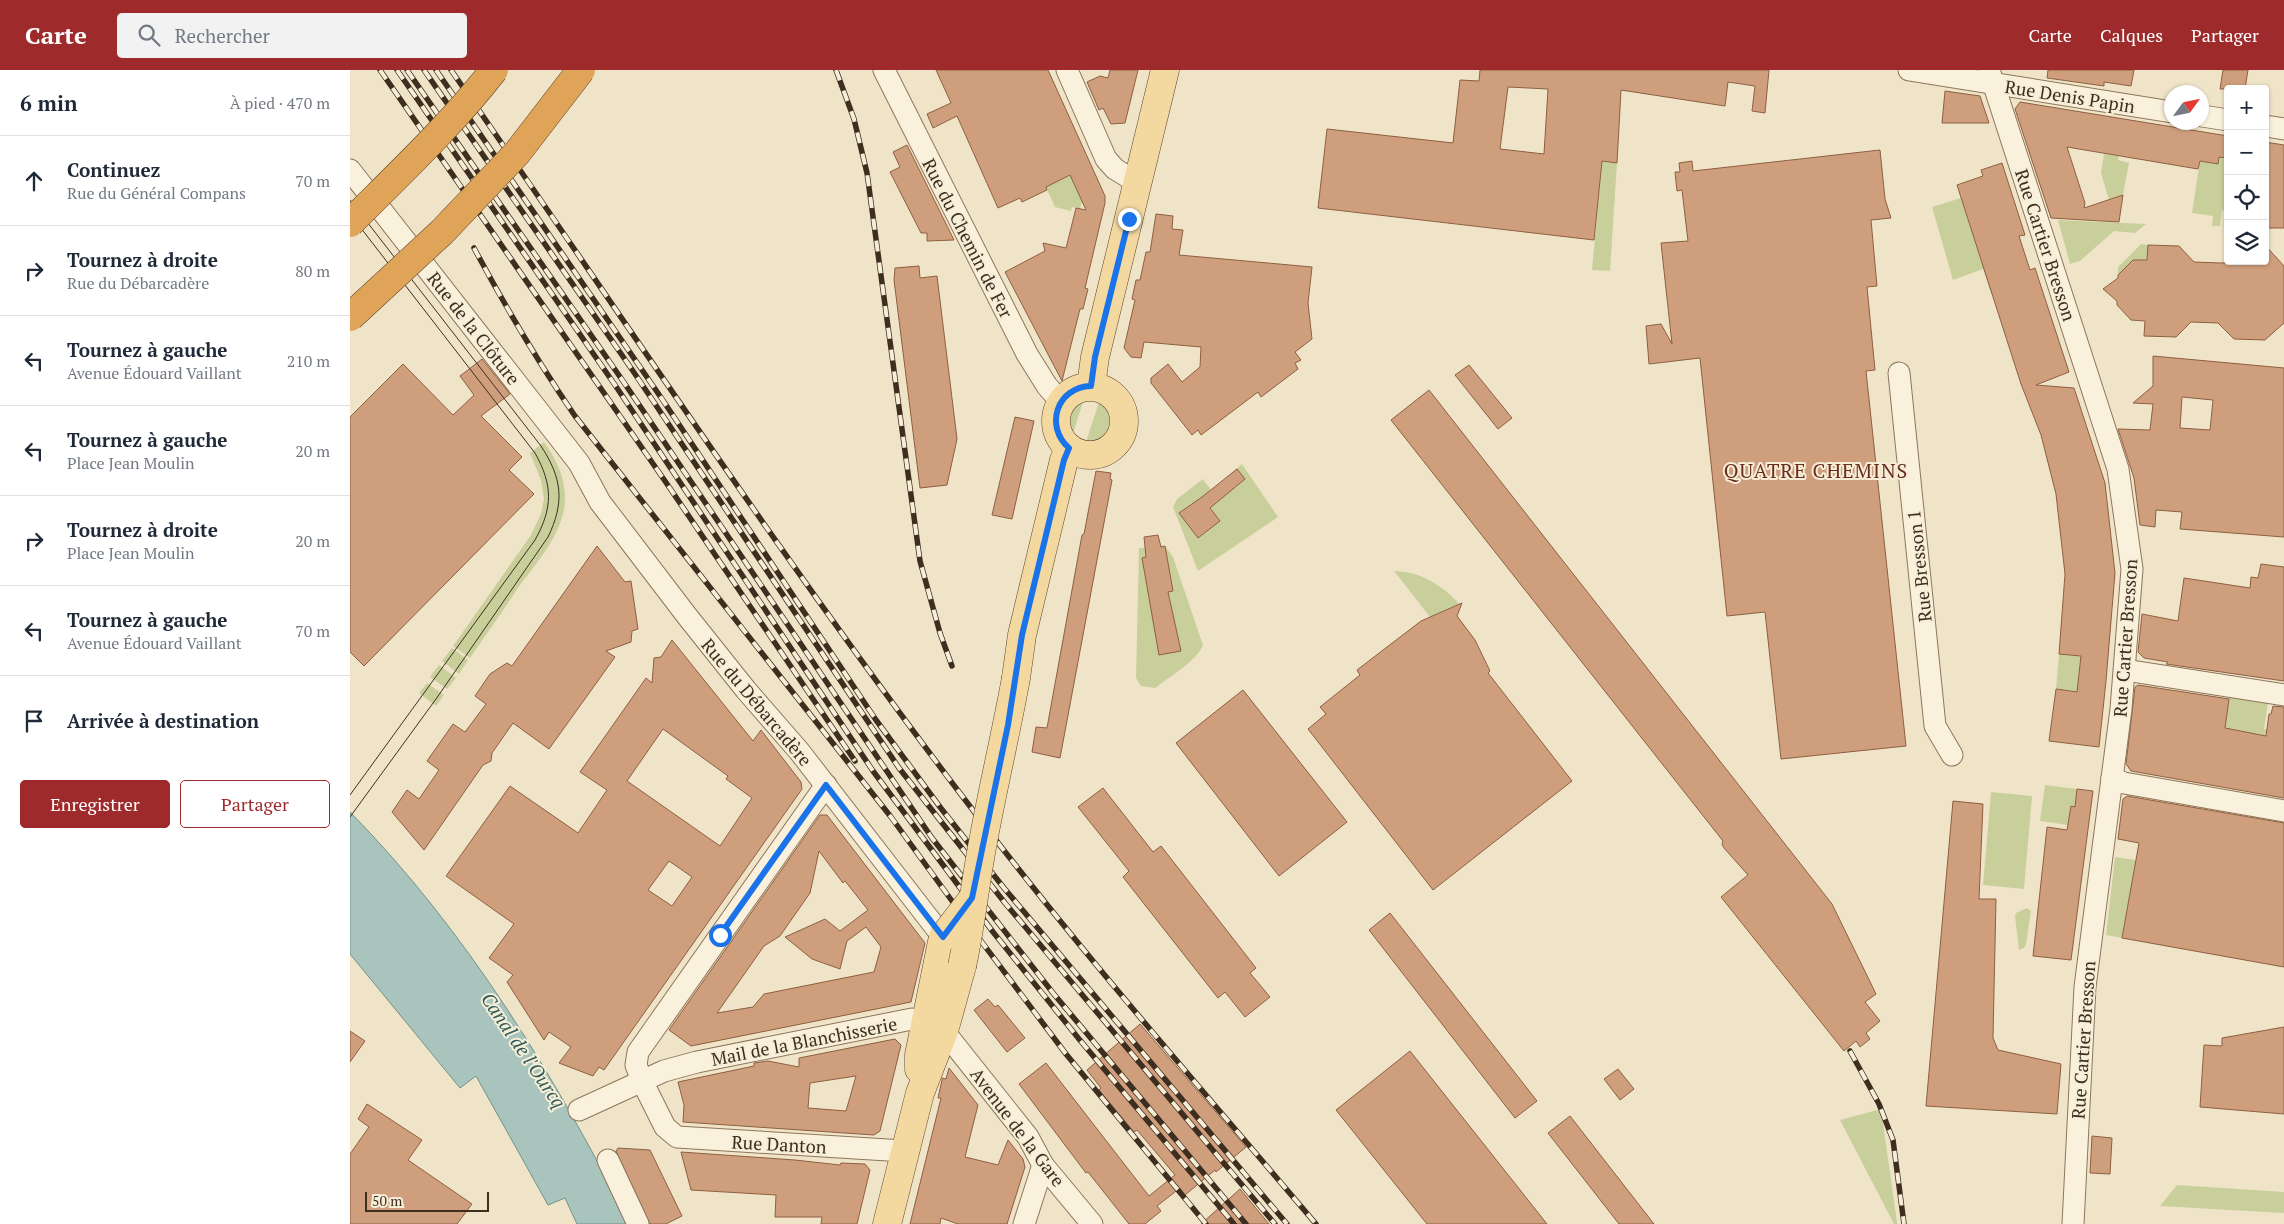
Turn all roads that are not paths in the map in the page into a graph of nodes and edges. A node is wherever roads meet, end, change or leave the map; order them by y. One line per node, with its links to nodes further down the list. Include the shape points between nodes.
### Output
1 (494, 70): 15 (highway, bridge)
2 (581, 70): 16 (highway, bridge, via 510,160 442,232)
3 (884, 70): 19 (street, Rue du Chemin de Fer, via 1027,354)
4 (1066, 70): 14 (street, via 1106,159 1115,170)
5 (1165, 70): 14 (main road)
6 (1909, 70): 7 (street, Rue Denis Papin)
7 (1991, 77): 8 (street, Rue Denis Papin); 22 (street, Rue Cartier Bresson, via 2122,486 2132,570)
8 (2164, 110)
9 (2209, 117): 10 (street)
10 (2224, 119)
11 (2269, 127): 12 (street)
12 (2284, 129)
13 (350, 170): 21 (street, Rue de la Clôture, via 579,463)
14 (1138, 183): 18 (main road, via 1095,357)
15 (350, 223)
16 (350, 317)
17 (1899, 373): 24 (street, Rue Bresson 1, via 1936,726)
18 (1091, 386): 19 (main road, via 1074,390); 20 (main road, via 1107,391 1119,402 1123,414 1122,431 1116,443 1101,453 1083,454)
19 (1061, 402): 20 (main road, via 1056,414 1056,428 1062,442)
20 (1069, 448): 28 (main road, bridge, via 1022,635)
21 (593, 488): 26 (street, Rue du Débarcadère, via 600,502 687,616)
22 (2125, 670): 23 (street); 25 (street, Rue Cartier Bresson)
23 (2284, 695)
24 (1952, 756)
25 (2112, 778): 27 (street, via 2124,783); 40 (street, Rue Cartier Bresson, via 2084,987)
26 (826, 785): 29 (street, Rue du Débarcadère); 31 (street, Rue Danton, via 638,1052 636,1065)
27 (2284, 811)
28 (972, 898): 29 (main road, bridge); 30 (main road, bridge, via 970,930 962,966)
29 (943, 937): 30 (main road)
30 (928, 1020): 31 (street, Mail de la Blanchisserie, via 697,1062); 33 (main road, via 920,1092); 35 (street, Avenue de la Gare, via 1028,1138)
31 (642, 1081): 32 (street, Mail de la Blanchisserie); 33 (street, Rue Danton, via 672,1136)
32 (579, 1110)
33 (904, 1152): 37 (main road)
34 (608, 1160): 36 (street)
35 (1044, 1165): 38 (street); 39 (street, Avenue de la Gare)
36 (638, 1224)
37 (887, 1224)
38 (1024, 1224)
39 (1092, 1224)
40 (2074, 1224)

